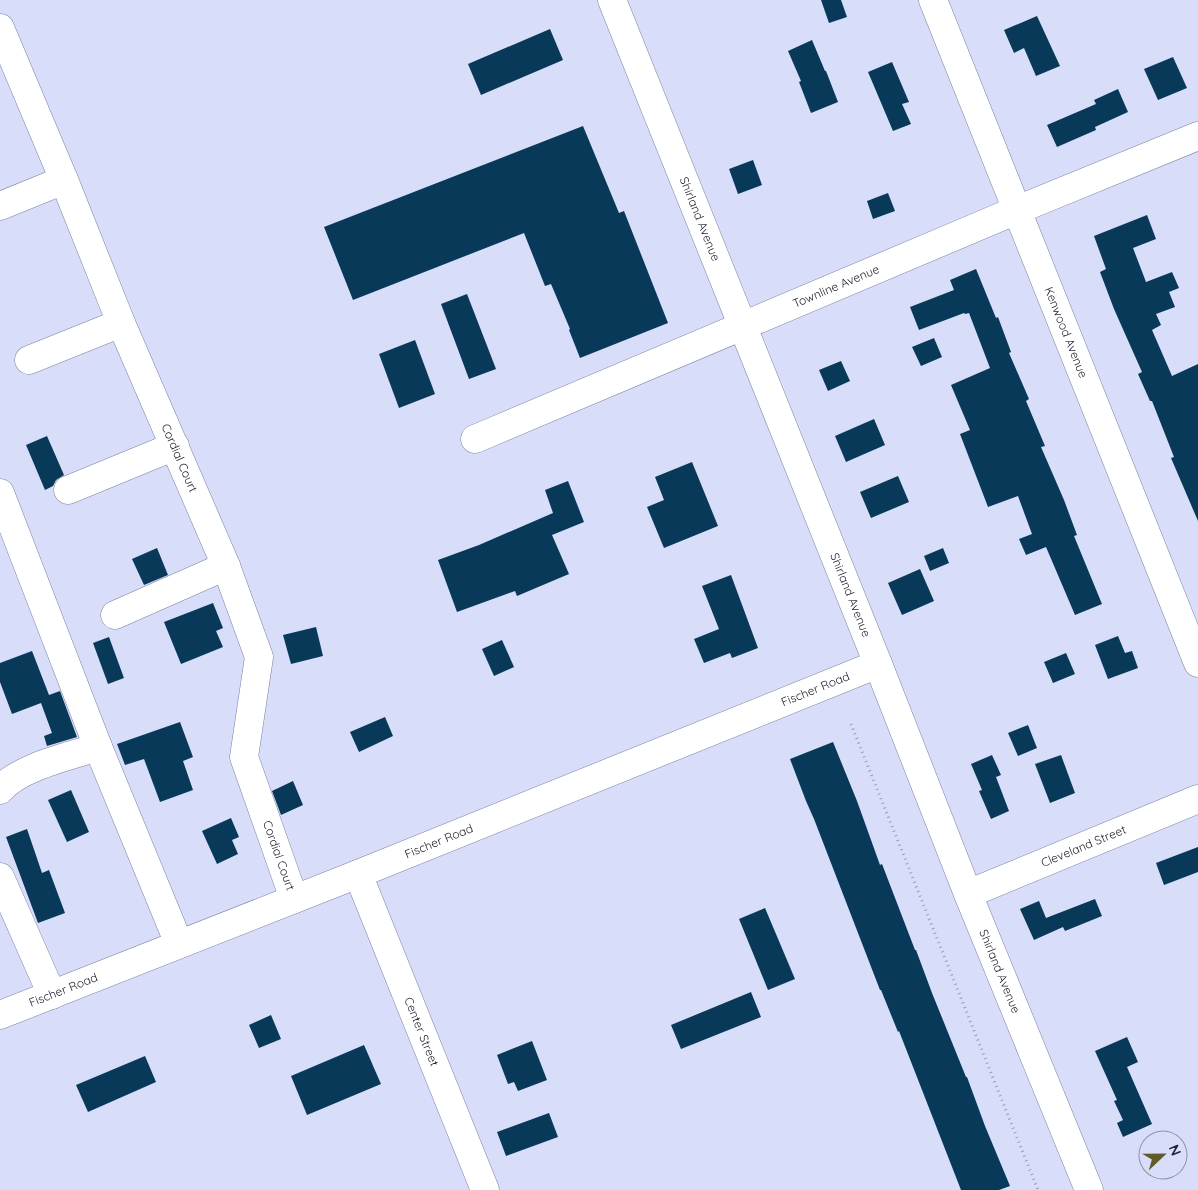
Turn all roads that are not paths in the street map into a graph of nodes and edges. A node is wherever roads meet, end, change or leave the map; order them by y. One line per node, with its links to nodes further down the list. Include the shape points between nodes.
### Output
1 (612, 0): 9 (street, Shirland Avenue)
2 (933, 0): 7 (street, Kenwood Avenue)
3 (0, 28): 5 (street, Cordial Court)
4 (1198, 136): 7 (street, Townline Avenue)
5 (64, 180): 6 (street); 8 (street, Cordial Court)
6 (0, 206)
7 (1017, 210): 9 (street, Townline Avenue); 17 (street, Kenwood Avenue)
8 (121, 323): 10 (street); 12 (street, Cordial Court)
9 (743, 326): 11 (street, Townline Avenue); 18 (street, Shirland Avenue)
10 (30, 360)
11 (475, 439)
12 (175, 446): 13 (street); 15 (street, Cordial Court)
13 (68, 490)
14 (0, 494): 19 (street)
15 (226, 566): 16 (street); 25 (street, Cordial Court, via 259,657 244,757)
16 (115, 615)
17 (1198, 663)
18 (878, 664): 22 (street, Fischer Road); 24 (street, Shirland Avenue)
19 (98, 748): 20 (street, via 14,776); 26 (street)
20 (0, 790)
21 (1198, 799): 24 (street, Cleveland Street)
22 (358, 874): 25 (street, Fischer Road); 29 (street, Center Street)
23 (0, 877): 27 (street)
24 (968, 894): 30 (street, Shirland Avenue)
25 (294, 899): 26 (street, Fischer Road)
26 (179, 944): 27 (street, Fischer Road)
27 (52, 994): 28 (street, Fischer Road)
28 (0, 1015)
29 (485, 1190)
30 (1089, 1190)

